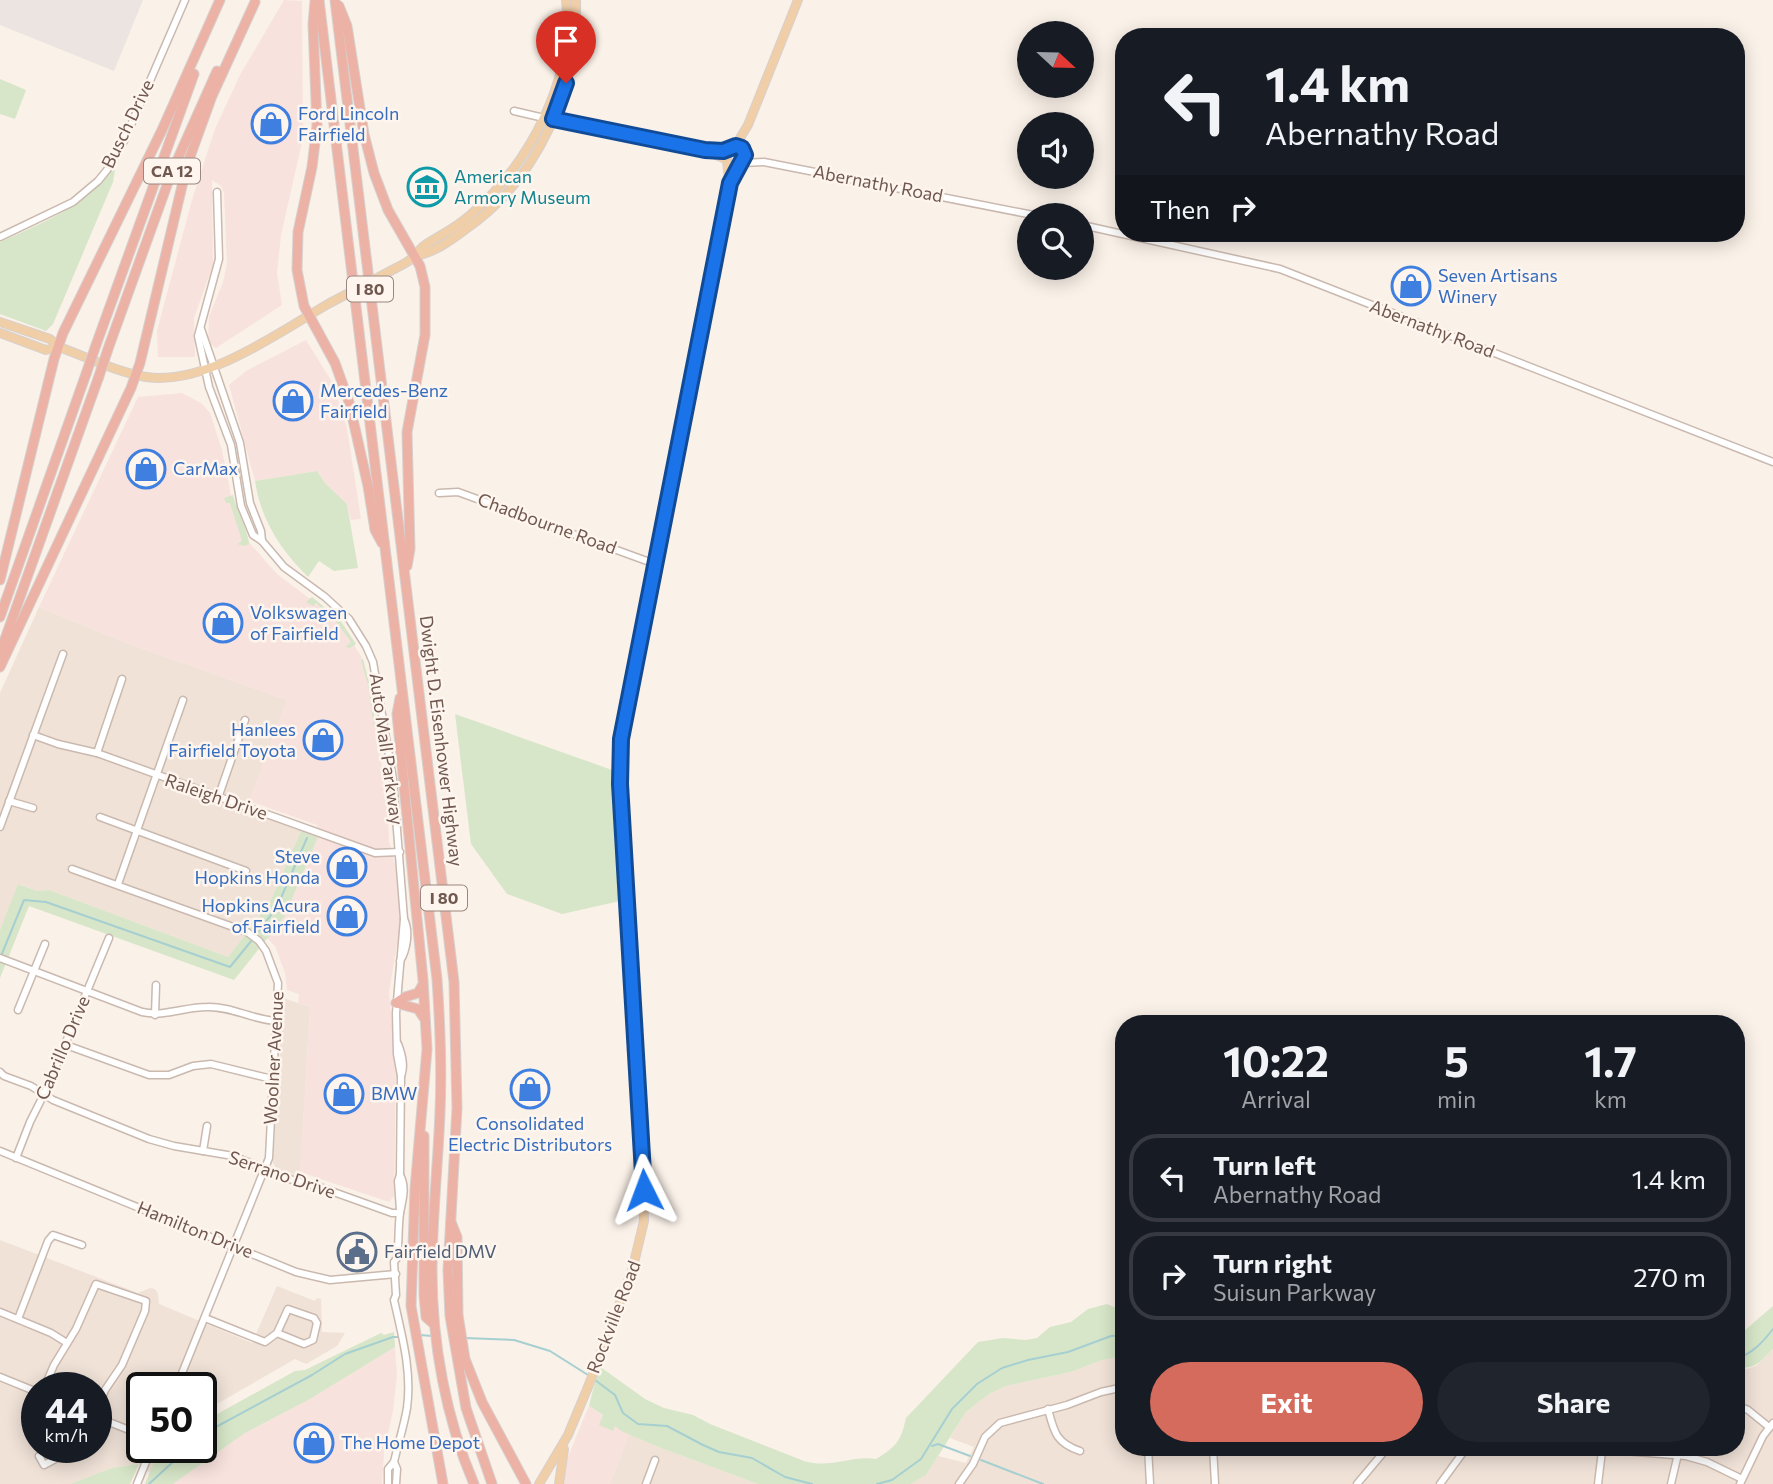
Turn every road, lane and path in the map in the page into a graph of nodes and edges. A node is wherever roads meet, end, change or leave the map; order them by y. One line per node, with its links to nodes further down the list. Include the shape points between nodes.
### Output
1 (185, 0): 23 (street, Busch Drive, via 107,170 73,202)
2 (220, 0): 29 (highway); 38 (highway, CA 12, bridge)
3 (317, 0): 26 (highway, via 313,24 317,126 296,251 300,291); 34 (highway, Dwight D. Eisenhower Highway / I 80)
4 (336, 0): 25 (highway, via 347,26 359,112 374,173); 36 (highway, Dwight D. Eisenhower Highway / I 80)
5 (566, 0): 10 (main road, via 562,66)
6 (576, 0): 10 (main road, via 571,59)
7 (798, 0): 11 (main road)
8 (256, 1): 31 (highway, via 212,96 187,165); 39 (highway, CA 12, bridge, via 189,131)
9 (513, 111): 10 (street)
10 (548, 119): 13 (main road); 25 (main road, via 492,195 443,240 423,246)
11 (748, 125): 12 (main road); 14 (main road)
12 (729, 148): 13 (main road); 14 (main road, via 738,146); 15 (main road)
13 (705, 150): 15 (main road)
14 (744, 151): 16 (street, Abernathy Road); 17 (main road)
15 (726, 161): 17 (main road); 18 (main road, Rockville Road)
16 (764, 162): 17 (street, Abernathy Road); 20 (street, Abernathy Road)
17 (740, 164): 18 (main road, Rockville Road)
18 (730, 183): 35 (main road, Rockville Road)
19 (216, 192): 30 (street, Auto Mall Parkway, via 219,259 198,336)
20 (1017, 212)
21 (1094, 228): 22 (street, Abernathy Road)
22 (1115, 232)
23 (0, 237)
24 (1158, 242): 32 (street, Abernathy Road, via 1280,269)
25 (414, 256): 26 (main road, bridge); 36 (highway, via 425,287 426,319 407,432 410,549)
26 (310, 316): 30 (main road); 34 (highway, via 349,402 375,530)
27 (0, 322): 29 (main road, via 50,339)
28 (0, 333): 29 (main road, via 46,350)
29 (58, 347): 31 (main road); 37 (highway)
30 (209, 369): 31 (main road, via 166,378); 55 (street, Auto Mall Parkway, via 241,506 253,535 284,567 343,612 366,646 380,694)
31 (136, 375): 41 (highway)
32 (1773, 462)
33 (439, 493): 35 (street, Chadbourne Road, via 458,492)
34 (384, 548): 43 (highway, Dwight D. Eisenhower Highway / I 80)
35 (654, 564): 101 (main road, Rockville Road, via 624,717 620,761 644,1221 632,1271)
36 (405, 578): 91 (highway, Dwight D. Eisenhower Highway / I 80, via 454,982 457,1108 448,1270)
37 (0, 580)
38 (0, 617)
39 (0, 653)
40 (63, 654): 46 (street)
41 (0, 667)
42 (122, 678): 47 (street)
43 (401, 689): 63 (highway, via 397,714); 88 (highway, Dwight D. Eisenhower Highway / I 80, via 439,1011 440,1111 432,1273)
44 (183, 700): 48 (street)
45 (245, 720): 49 (street)
46 (33, 735): 47 (street, Raleigh Drive); 50 (street)
47 (97, 753): 48 (street, Raleigh Drive)
48 (158, 776): 49 (street, Raleigh Drive); 54 (street)
49 (218, 798): 55 (street, Raleigh Drive, via 375,853)
50 (9, 801): 51 (street); 53 (street)
51 (33, 808)
52 (100, 817): 54 (street)
53 (0, 827)
54 (138, 831): 57 (street); 58 (street)
55 (400, 852): 66 (street, Auto Mall Parkway, via 407,925)
56 (72, 869): 58 (street, Woolner Avenue)
57 (246, 871)
58 (118, 884): 69 (street, Woolner Avenue, via 247,932 262,945 278,983)
59 (109, 938): 65 (street, Cabrillo Drive)
60 (45, 944): 62 (street)
61 (3, 960): 62 (street)
62 (33, 972): 65 (street); 67 (street)
63 (423, 980): 66 (highway, via 418,993); 70 (highway)
64 (156, 985): 68 (street)
65 (86, 992): 68 (street); 71 (street, Cabrillo Drive)
66 (396, 1003): 70 (highway, via 418,1009); 81 (street, Auto Mall Parkway, via 401,1076)
67 (18, 1010)
68 (155, 1015): 69 (street, via 208,1007)
69 (276, 1021): 73 (street, Woolner Avenue)
70 (426, 1022): 74 (highway)
71 (66, 1045): 73 (street, via 149,1075 211,1064); 75 (street, Cabrillo Drive)
72 (0, 1072): 75 (street, Serrano Drive)
73 (272, 1079): 80 (street, Woolner Avenue)
74 (424, 1093): 88 (highway, via 424,1295 426,1317); 117 (highway, via 411,1295)
75 (45, 1094): 78 (street, Serrano Drive, via 149,1139); 79 (street, Cabrillo Drive)
76 (207, 1126): 78 (street)
77 (0, 1151): 79 (street, Hamilton Drive)
78 (204, 1151): 80 (street, Serrano Drive)
79 (16, 1158): 83 (street, Hamilton Drive)
80 (266, 1169): 81 (street, Serrano Drive); 83 (street, Woolner Avenue)
81 (400, 1213): 84 (street, Auto Mall Parkway)
82 (82, 1245): 87 (street, via 53,1236 48,1241)
83 (234, 1245): 84 (street, Hamilton Drive, via 322,1279); 86 (street, Woolner Avenue)
84 (396, 1275): 111 (street, Auto Mall Parkway, via 394,1300 405,1345 408,1392)
85 (0, 1312): 87 (street)
86 (205, 1318): 89 (street, via 265,1342); 93 (street, Woolner Avenue)
87 (18, 1319): 90 (street)
88 (435, 1324): 118 (highway, Dwight D. Eisenhower Highway / I 80, via 455,1430)
89 (277, 1333): 89 (street, via 309,1343 317,1323 288,1309)
90 (67, 1343): 92 (street); 95 (street, via 96,1284 146,1301)
91 (458, 1344): 119 (highway, Dwight D. Eisenhower Highway / I 80, via 466,1408); 120 (highway, via 472,1381)
92 (52, 1372)
93 (182, 1372)
94 (0, 1377): 96 (street)
95 (112, 1380)
96 (21, 1386)
97 (1115, 1389): 98 (street)
98 (1048, 1409): 102 (street, via 1059,1440); 124 (street, via 1009,1419 992,1429)
99 (1745, 1409): 100 (street)
100 (1771, 1425): 113 (street)
101 (568, 1435): 121 (main road, Rockville Road); 122 (main road)
102 (1080, 1451)
103 (1148, 1456): 125 (street)
104 (1213, 1456): 126 (street)
105 (1380, 1456): 127 (street)
106 (1460, 1456): 128 (street)
107 (1601, 1456): 129 (street)
108 (1678, 1456): 130 (street)
109 (1685, 1456): 113 (street, via 1707,1462)
110 (656, 1460): 123 (street)
111 (394, 1462): 115 (street, Auto Mall Parkway, via 388,1469); 116 (street, Auto Mall Parkway)
112 (146, 1463): 114 (street)
113 (1741, 1482)
114 (137, 1484)
115 (387, 1484)
116 (396, 1484)
117 (443, 1484)
118 (474, 1484)
119 (492, 1484)
120 (526, 1484)
121 (539, 1484)
122 (559, 1484)
123 (646, 1484)
124 (959, 1484)
125 (1150, 1484)
126 (1215, 1484)
127 (1357, 1484)
128 (1440, 1484)
129 (1598, 1484)
130 (1671, 1484)

